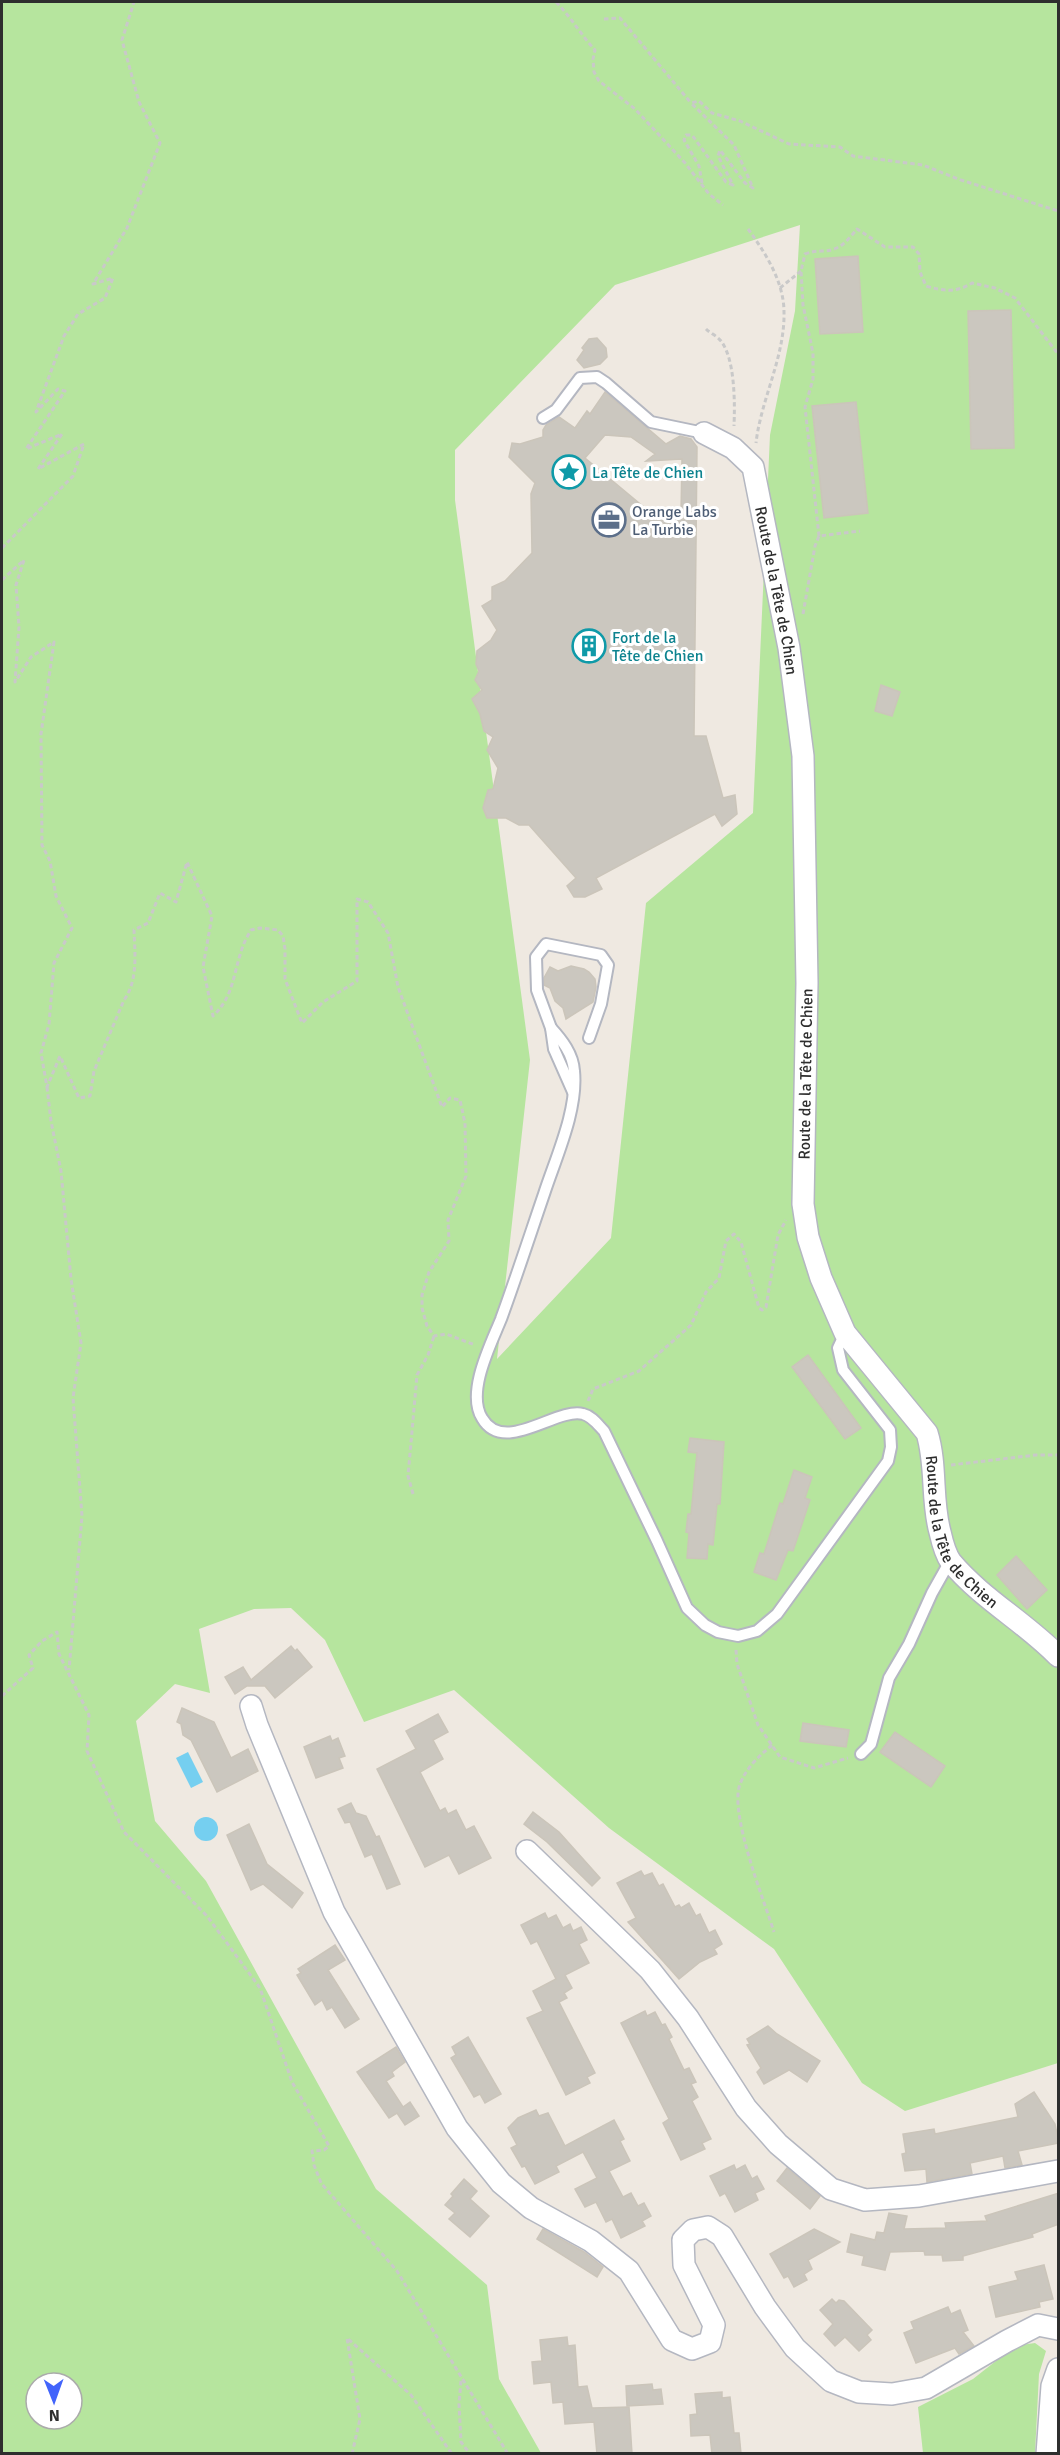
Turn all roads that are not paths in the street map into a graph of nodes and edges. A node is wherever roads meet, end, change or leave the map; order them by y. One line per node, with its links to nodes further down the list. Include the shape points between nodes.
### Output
1 (543, 418): 2 (lane, via 556,410 580,378 597,377 651,422)
2 (704, 433): 4 (street, Route de la Tête de Chien, via 733,448 753,467 789,648 802,756 807,983 803,1204 821,1278)
3 (589, 1038): 4 (lane, via 601,1004 608,965 601,954 546,944 536,957 537,990 551,1028 564,1041 574,1068 574,1095 558,1154 485,1354 477,1402 482,1418 492,1428 507,1432 525,1431 560,1417 583,1414 594,1420 604,1431 687,1608 705,1625 738,1636 757,1631 777,1614 888,1461 890,1430 843,1370 838,1348)
4 (845, 1333): 5 (street, Route de la Tête de Chien, via 927,1433 939,1531)
5 (950, 1561): 6 (street, Route de la Tête de Chien); 8 (lane, via 889,1678 871,1744)
6 (1059, 1656)
7 (251, 1706): 11 (street, via 334,1912 457,2128 501,2183 531,2208 591,2241 629,2271 672,2340 692,2349 710,2342 714,2325 684,2265 683,2240 693,2230 708,2227 722,2236 795,2348 831,2381 859,2392 892,2394 926,2388 1038,2325)
8 (861, 1754)
9 (527, 1851): 10 (street, via 650,1970 688,2018 746,2108 778,2145 831,2189 866,2200 919,2196)
10 (1059, 2171)
11 (1059, 2329)
12 (1059, 2369): 13 (street, via 1052,2386)
13 (1047, 2454)

